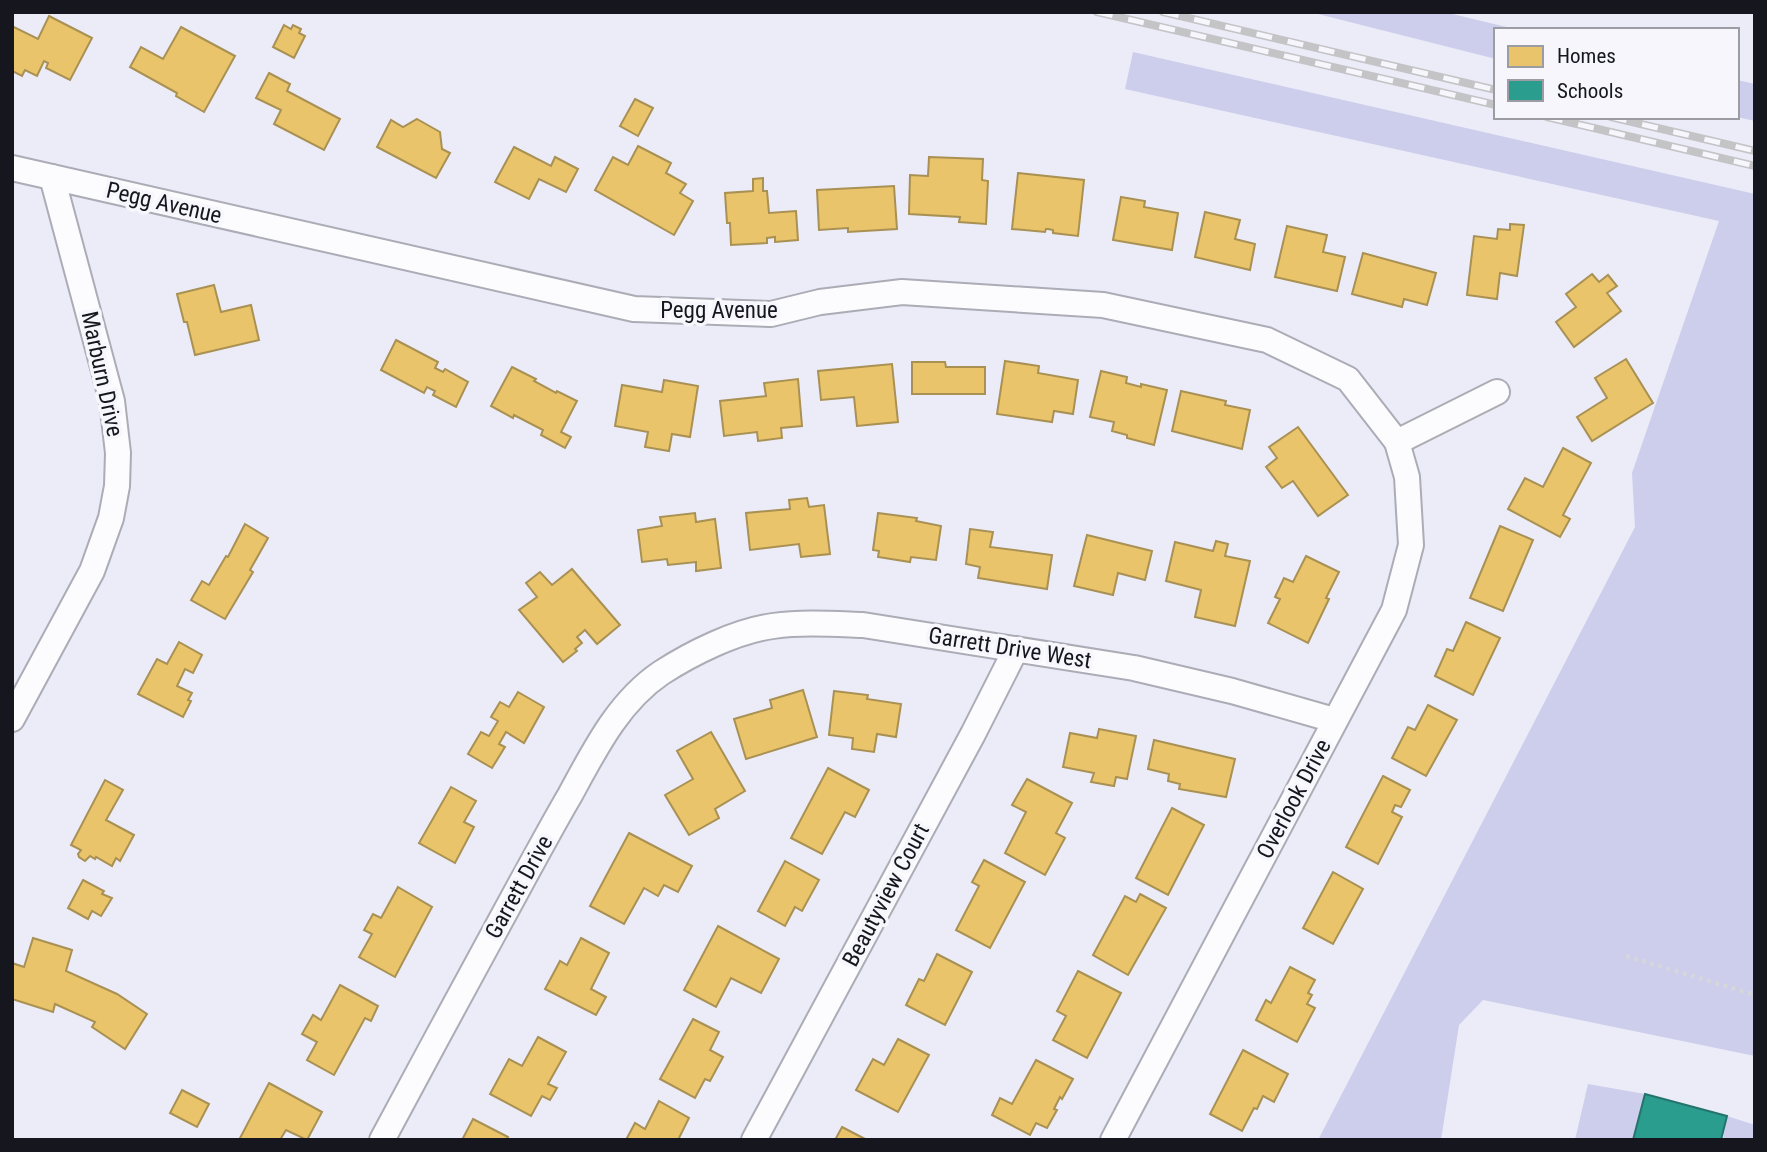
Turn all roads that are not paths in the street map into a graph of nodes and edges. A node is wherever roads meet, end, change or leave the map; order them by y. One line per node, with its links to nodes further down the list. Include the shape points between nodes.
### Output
1 (12, 168): 2 (street, Pegg Avenue)
2 (52, 177): 4 (street, Pegg Avenue, via 634,309 771,314 902,292 1103,305 1267,340 1348,379); 7 (street, Marburn Drive, via 112,401 117,486 92,571)
3 (1497, 392): 4 (street)
4 (1397, 442): 8 (street, Overlook Drive, via 1407,477 1411,545 1394,610)
5 (1016, 649): 6 (street, Garrett Drive West, via 863,625 819,623 772,626 732,637); 8 (street, Garrett Drive West, via 1134,668); 10 (street, Beautyview Court)
6 (686, 659): 9 (street, Garrett Drive, via 660,674 612,722)
7 (12, 719)
8 (1334, 720): 11 (street, Overlook Drive)
9 (382, 1140)
10 (754, 1140)
11 (1113, 1140)

